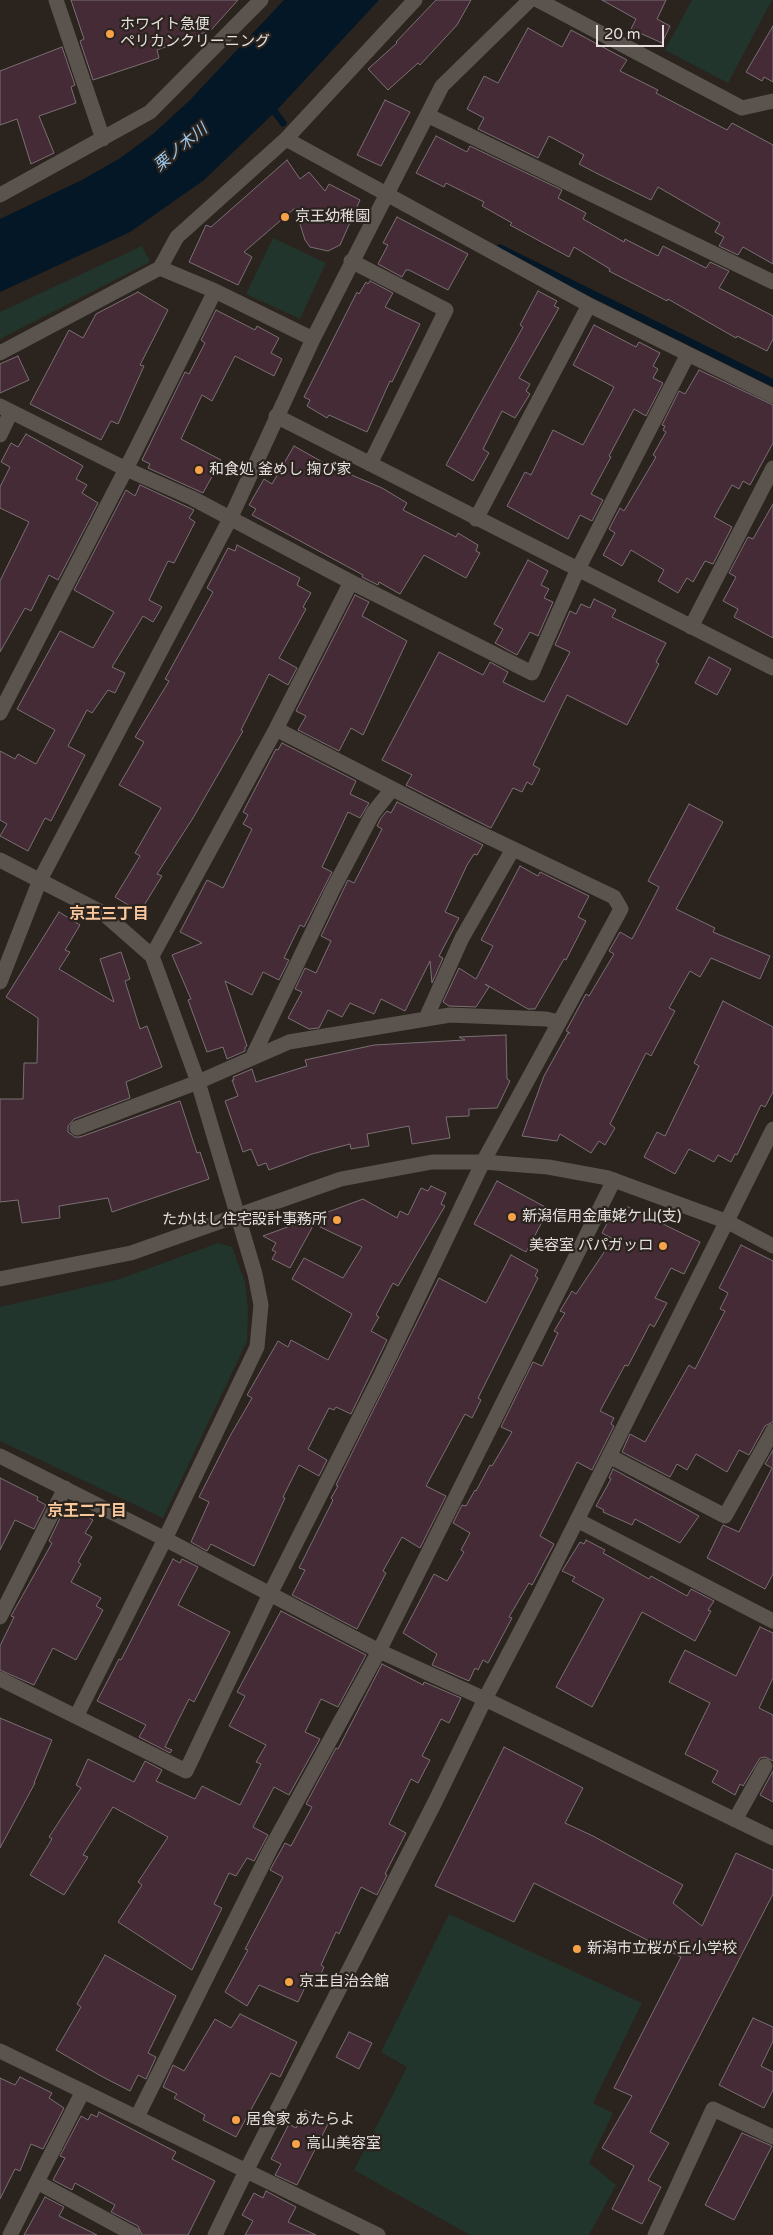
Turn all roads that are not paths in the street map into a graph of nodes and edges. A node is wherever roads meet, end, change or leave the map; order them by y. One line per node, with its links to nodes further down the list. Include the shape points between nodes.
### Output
1 (56, 0): 8 (street)
2 (260, 0): 8 (street, via 150,112)
3 (415, 0): 9 (street)
4 (530, 0): 7 (street, via 442,86)
5 (538, 0): 6 (street, via 742,108)
6 (773, 101)
7 (427, 115): 10 (street); 14 (street)
8 (103, 139): 11 (street)
9 (286, 139): 10 (street); 13 (street, via 177,237)
10 (386, 194): 12 (street); 16 (street)
11 (0, 195)
12 (351, 261): 17 (street); 24 (street, via 446,310)
13 (160, 268): 15 (street); 18 (street)
14 (773, 282)
15 (215, 292): 17 (street); 26 (street)
16 (589, 305): 19 (street); 28 (street)
17 (313, 339): 22 (street)
18 (0, 353)
19 (688, 354): 20 (street); 29 (street)
20 (773, 396)
21 (6, 409): 23 (street); 26 (street)
22 (276, 416): 24 (street); 27 (street)
23 (0, 435)
24 (370, 464): 28 (street)
25 (773, 468): 31 (street)
26 (126, 469): 27 (street); 33 (street)
27 (230, 519): 30 (street); 38 (street)
28 (476, 519): 29 (street)
29 (578, 571): 30 (street, via 532,673); 31 (street)
30 (351, 582): 34 (street)
31 (691, 627): 32 (street)
32 (773, 668)
33 (0, 713)
34 (276, 730): 35 (street); 39 (street)
35 (392, 789): 36 (street); 43 (street, via 373,813 332,891)
36 (513, 849): 41 (street, via 462,938); 42 (street, via 614,897 621,909)
37 (0, 860): 38 (street)
38 (40, 880): 39 (street, via 103,913); 40 (street)
39 (152, 956): 44 (street)
40 (0, 982)
41 (426, 1018): 42 (street, via 450,1015); 43 (street, via 289,1042)
42 (559, 1022): 47 (street)
43 (252, 1058): 44 (street)
44 (198, 1082): 45 (street); 49 (street)
45 (77, 1128)
46 (773, 1129): 50 (street)
47 (483, 1162): 48 (street, via 548,1167); 49 (street, via 432,1162 341,1179); 59 (street, via 380,1377)
48 (614, 1180): 50 (street); 62 (street)
49 (238, 1217): 52 (street, via 131,1253); 58 (street, via 261,1305 257,1348)
50 (728, 1222): 51 (street); 55 (street)
51 (773, 1246)
52 (0, 1280)
53 (773, 1431): 55 (street, via 726,1516)
54 (0, 1456): 56 (street)
55 (609, 1456): 57 (street)
56 (65, 1488): 58 (street); 60 (street)
57 (578, 1520): 61 (street); 64 (street)
58 (165, 1539): 59 (street); 65 (street)
59 (270, 1594): 62 (street); 65 (street, via 186,1771)
60 (0, 1617)
61 (773, 1621)
62 (379, 1651): 64 (street); 71 (street, via 271,1848)
63 (0, 1679): 65 (street)
64 (485, 1699): 67 (street); 73 (street)
65 (77, 1716)
66 (765, 1766): 67 (street)
67 (736, 1820): 68 (street)
68 (773, 1838)
69 (0, 2051): 70 (street)
70 (82, 2093): 71 (street); 74 (street)
71 (137, 2118): 73 (street)
72 (773, 2138): 79 (street, via 713,2109)
73 (246, 2171): 77 (street); 78 (street)
74 (37, 2182): 75 (street); 76 (street)
75 (10, 2235)
76 (132, 2235)
77 (215, 2235)
78 (378, 2235)
79 (655, 2235)

